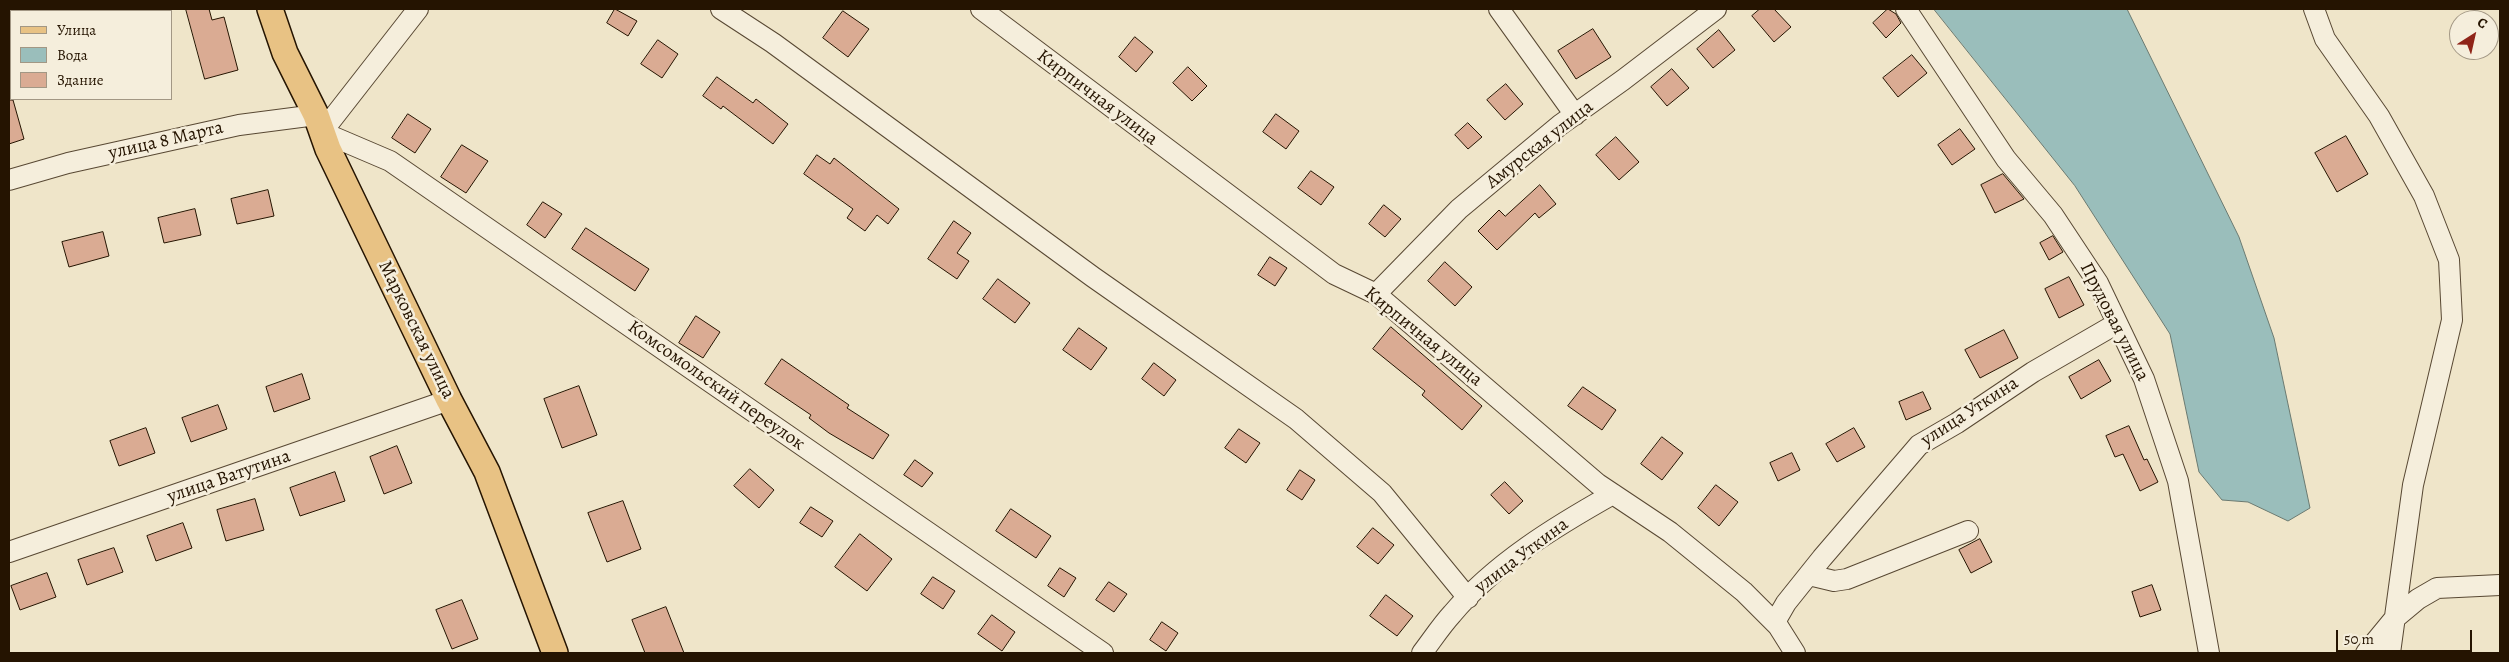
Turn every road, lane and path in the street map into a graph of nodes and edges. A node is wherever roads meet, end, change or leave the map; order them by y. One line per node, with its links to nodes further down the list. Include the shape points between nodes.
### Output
1 (270, 9): 10 (main road, Марковская улица, via 285,53)
2 (418, 9): 10 (street)
3 (721, 9): 20 (street, via 773,43 1093,277 1296,419 1382,493)
4 (981, 9): 12 (street, Кирпичная улица, via 1334,274)
5 (1499, 9): 9 (street)
6 (1716, 9): 9 (street, Амурская улица)
7 (1906, 9): 13 (street, Прудовая улица, via 2006,159 2053,215 2098,283)
8 (2314, 9): 21 (street, via 2326,39 2380,116 2424,196 2448,260 2452,320 2413,485)
9 (1574, 115): 12 (street, Амурская улица, via 1459,209)
10 (320, 124): 11 (street, улица 8 Марта, via 239,125); 14 (main road, Марковская улица, via 332,158); 24 (street, Комсомольский переулок, via 390,161)
11 (12, 177)
12 (1376, 294): 15 (street, Кирпичная улица, via 1590,478)
13 (2116, 324): 18 (street, улица Уткина, via 2033,372 1919,445); 27 (street, Прудовая улица, via 2144,379 2178,481)
14 (450, 400): 17 (street, улица Ватутина); 23 (main road, Марковская улица, via 487,472)
15 (1614, 494): 20 (street, улица Уткина, via 1568,520 1508,562); 22 (street, Кирпичная улица, via 1670,532 1744,592)
16 (1968, 531): 18 (street, via 1847,579 1834,581)
17 (9, 552)
18 (1810, 575): 22 (street, улица Уткина)
19 (2500, 586): 21 (street, via 2437,588)
20 (1468, 598): 25 (street, улица Уткина, via 1452,613)
21 (2394, 619): 28 (street); 29 (street)
22 (1775, 622): 26 (street, Кирпичная улица)
23 (555, 653)
24 (1103, 653)
25 (1422, 653)
26 (1796, 653)
27 (2209, 653)
28 (2366, 653)
29 (2390, 653)

